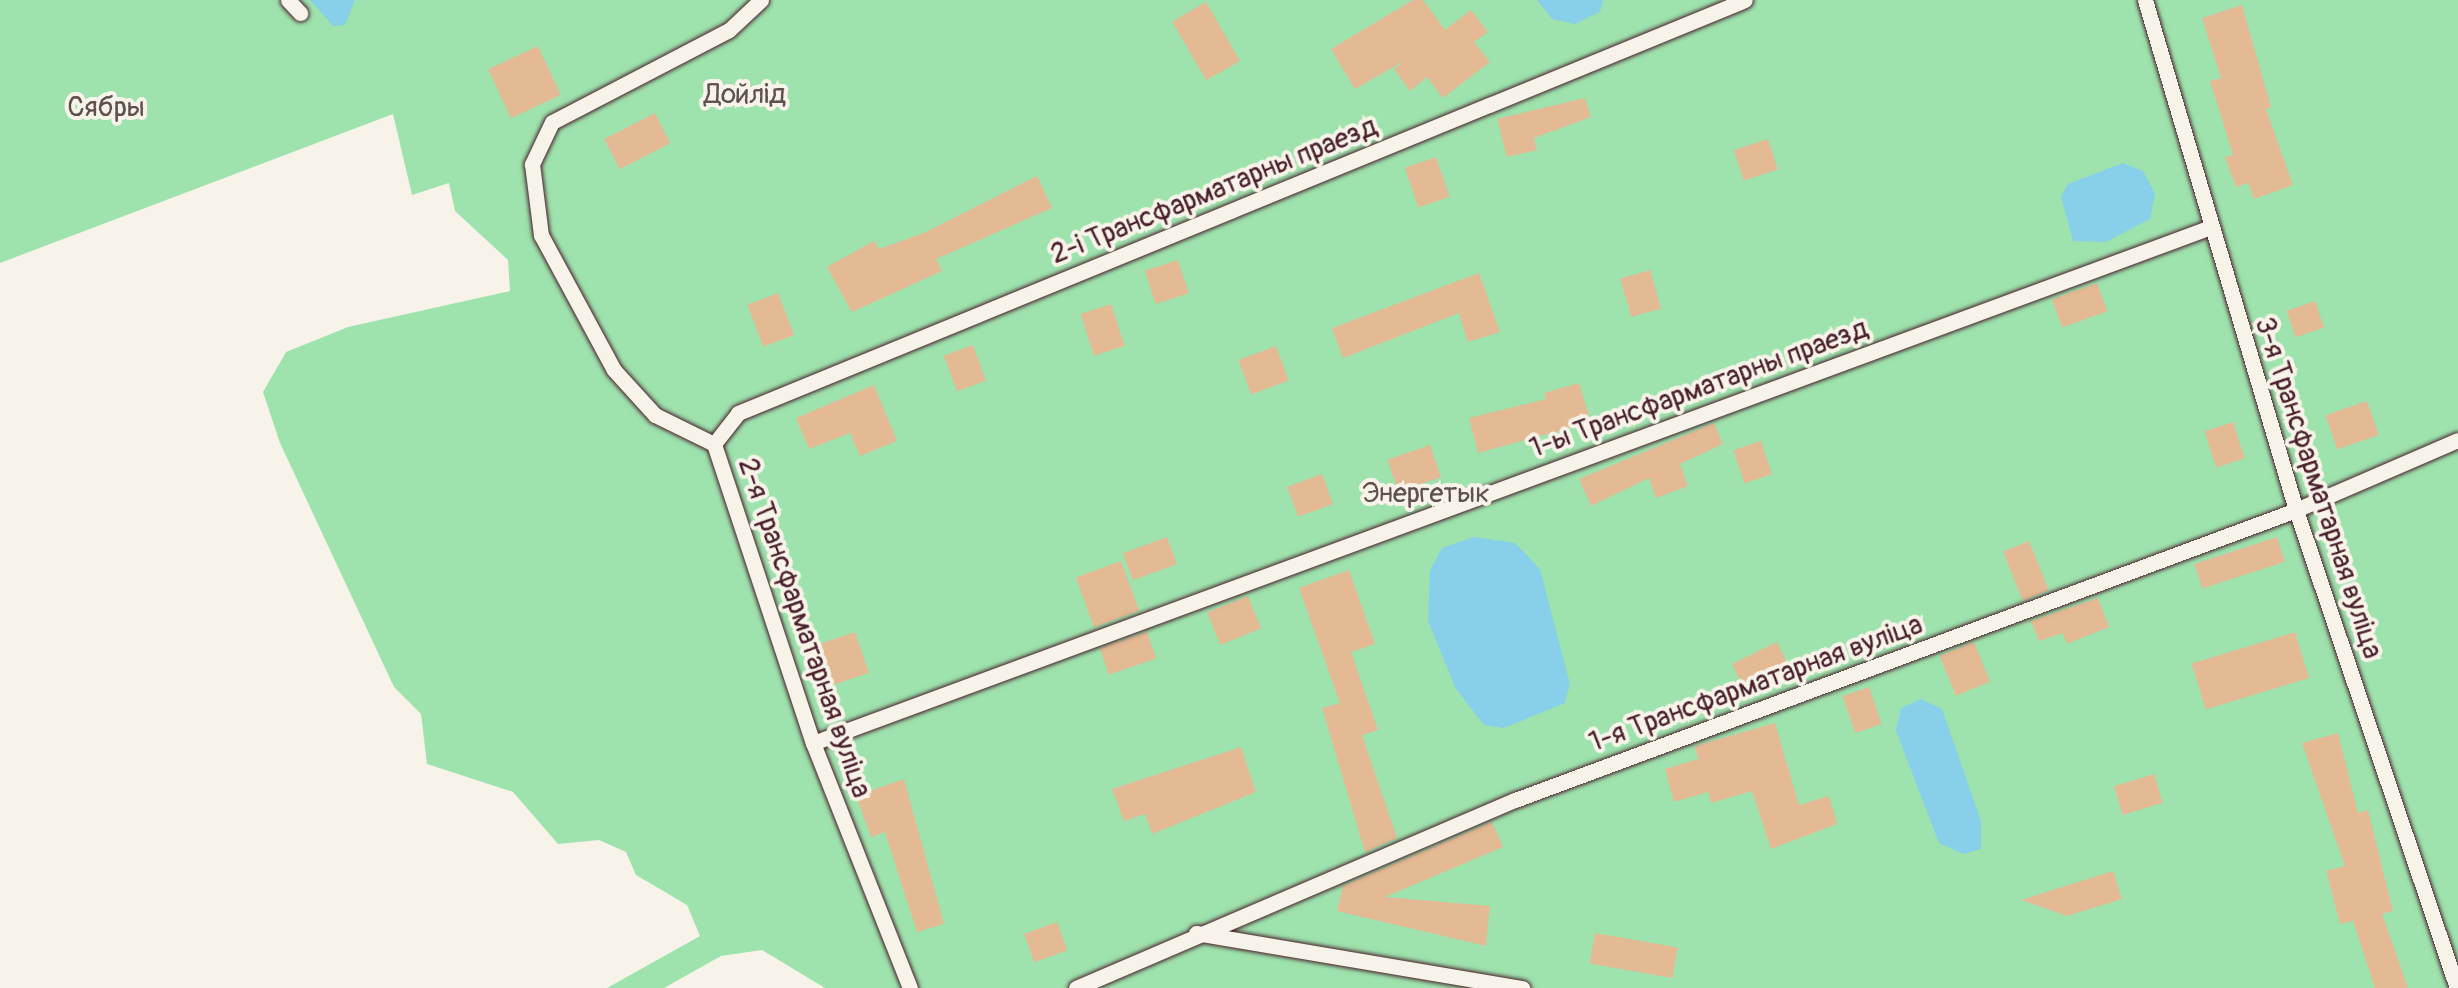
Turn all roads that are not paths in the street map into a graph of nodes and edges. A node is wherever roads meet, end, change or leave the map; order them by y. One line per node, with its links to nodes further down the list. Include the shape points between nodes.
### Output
1 (288, 0): 5 (lane)
2 (761, 0): 8 (lane, 2-я Трансфарматарная вуліца, via 729,30 552,122 532,164 541,235 614,370 655,415)
3 (1745, 0): 8 (lane, 2-і Трансфарматарны праезд, via 738,413)
4 (2145, 0): 6 (lane, 3-я Трансфарматарная вуліца)
5 (300, 13)
6 (2208, 228): 9 (lane, 3-я Трансфарматарная вуліца); 10 (lane, 1-ы Трансфарматарны праезд)
7 (2458, 440): 9 (lane, 1-я Трансфарматарная вуліца)
8 (714, 444): 10 (lane, 2-я Трансфарматарная вуліца)
9 (2296, 510): 11 (lane, 1-я Трансфарматарная вуліца, via 1516,800); 15 (lane, 3-я Трансфарматарная вуліца)
10 (813, 743): 12 (lane, 2-я Трансфарматарная вуліца)
11 (1196, 933): 13 (lane, 1-я Трансфарматарная вуліца); 14 (lane)
12 (910, 988)
13 (1076, 988)
14 (1522, 988)
15 (2457, 988)

